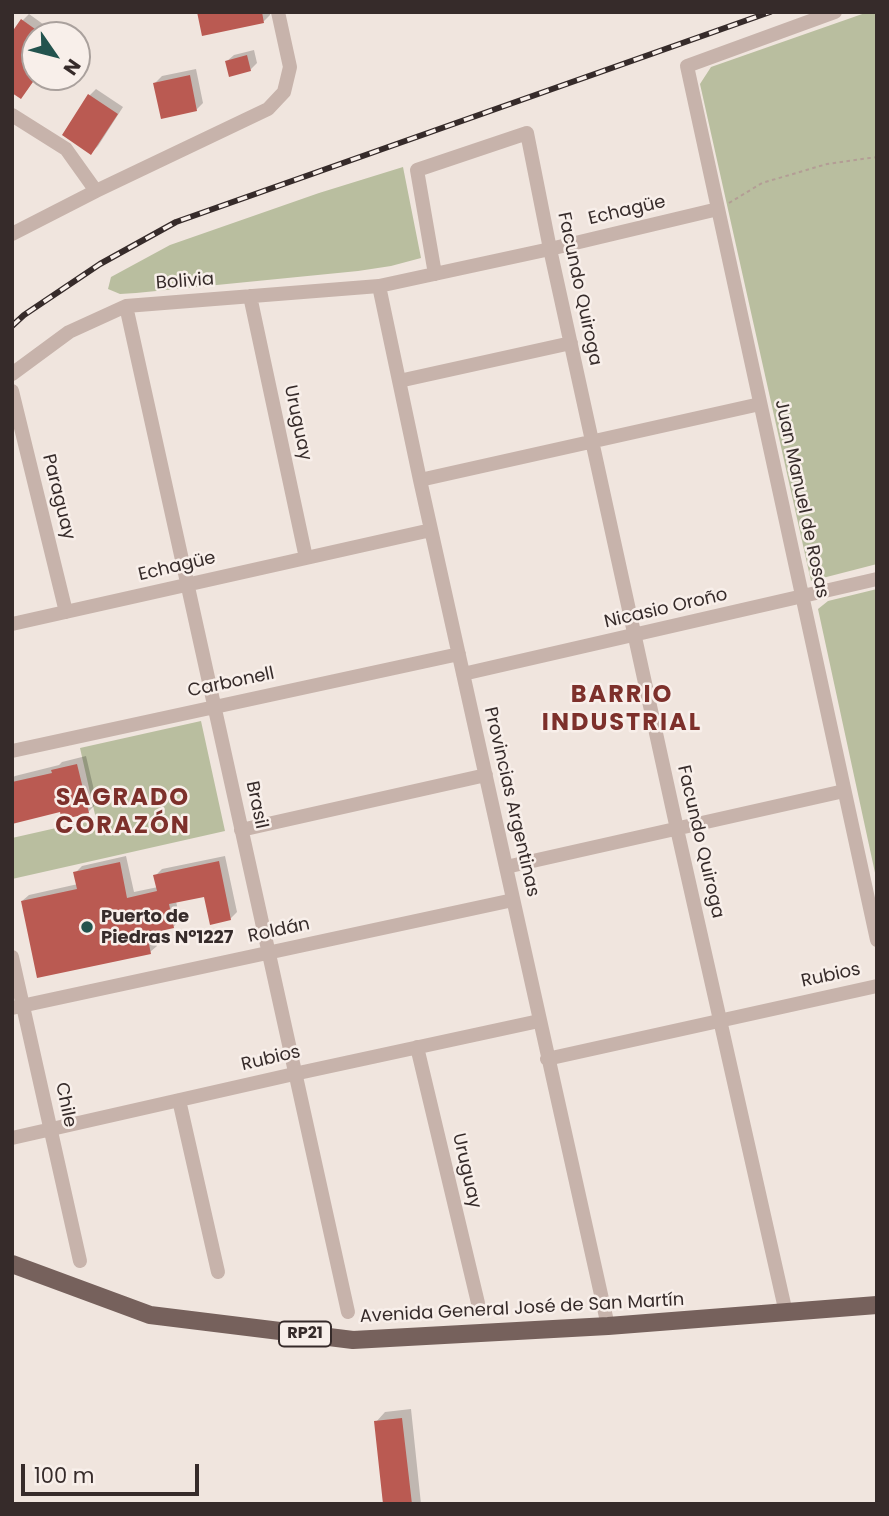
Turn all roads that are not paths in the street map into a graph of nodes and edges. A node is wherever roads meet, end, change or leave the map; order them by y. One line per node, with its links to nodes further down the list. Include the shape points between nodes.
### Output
1 (278, 12): 4 (street, via 290,67 284,92 268,109)
2 (835, 12): 5 (street, Juan Manuel de Rosas, via 687,66)
3 (12, 115): 4 (street, via 65,149)
4 (96, 191): 6 (street)
5 (718, 209): 7 (street, Echagüe); 16 (street, Juan Manuel de Rosas)
6 (12, 234)
7 (550, 249): 8 (street, Echagüe); 8 (street, Facundo Quiroga, via 527,133 417,170); 12 (street, Facundo Quiroga)
8 (435, 274): 9 (street, Echagüe)
9 (379, 286): 10 (street, Bolivia); 14 (street, Provincias Argentinas)
10 (250, 296): 11 (street, Bolivia); 20 (street, Uruguay)
11 (126, 306): 13 (street, Bolivia, via 69,332); 22 (street, Brasil)
12 (571, 343): 14 (street); 17 (street, Facundo Quiroga)
13 (12, 374)
14 (399, 381): 18 (street, Provincias Argentinas)
15 (12, 391): 24 (street, Paraguay)
16 (760, 404): 17 (street); 23 (street, Juan Manuel de Rosas)
17 (593, 442): 18 (street); 26 (street, Facundo Quiroga)
18 (420, 480): 19 (street, Provincias Argentinas)
19 (431, 530): 20 (street, Echagüe); 27 (street, Provincias Argentinas)
20 (306, 558): 22 (street, Echagüe)
21 (877, 579): 23 (street, Nicasio Oroño)
22 (187, 584): 24 (street, Echagüe); 29 (street, Brasil)
23 (802, 597): 26 (street, Nicasio Oroño); 32 (street, Juan Manuel de Rosas)
24 (66, 612): 25 (street, Echagüe)
25 (12, 624)
26 (635, 635): 28 (street, Nicasio Oroño); 33 (street, Facundo Quiroga)
27 (459, 654): 28 (street, Provincias Argentinas); 29 (street, Carbonell)
28 (463, 674): 31 (street, Provincias Argentinas)
29 (214, 706): 30 (street, Carbonell); 34 (street, Brasil)
30 (12, 751)
31 (486, 775): 34 (street); 35 (street, Provincias Argentinas)
32 (844, 791): 33 (street); 37 (street, Juan Manuel de Rosas)
33 (677, 829): 35 (street); 42 (street, Facundo Quiroga)
34 (241, 830): 38 (street, Brasil)
35 (506, 867): 36 (street, Provincias Argentinas)
36 (513, 900): 38 (street, Roldán); 43 (street, Provincias Argentinas)
37 (877, 940)
38 (269, 953): 41 (street, Roldán); 46 (street, Brasil)
39 (12, 957): 41 (street, Chile)
40 (877, 986): 42 (street, Rubios)
41 (18, 1007): 48 (street, Chile)
42 (720, 1020): 45 (street, Rubios); 56 (street, Facundo Quiroga)
43 (540, 1021): 44 (street, Rubios); 45 (street, Provincias Argentinas)
44 (417, 1047): 46 (street, Rubios); 53 (street, Uruguay)
45 (547, 1059): 57 (street, Provincias Argentinas)
46 (294, 1074): 47 (street, Rubios); 55 (street, Brasil)
47 (179, 1100): 48 (street, Rubios); 52 (street)
48 (51, 1129): 49 (street, Rubios); 50 (street, Chile)
49 (12, 1138)
50 (80, 1261)
51 (12, 1264): 57 (main road, Avenida General José de San Martín / RP21, via 150,1315 353,1340)
52 (218, 1272)
53 (478, 1303)
54 (877, 1305): 56 (main road, Avenida General José de San Martín / RP21)
55 (348, 1312)
56 (786, 1313): 57 (main road, Avenida General José de San Martín / RP21)
57 (608, 1326)

